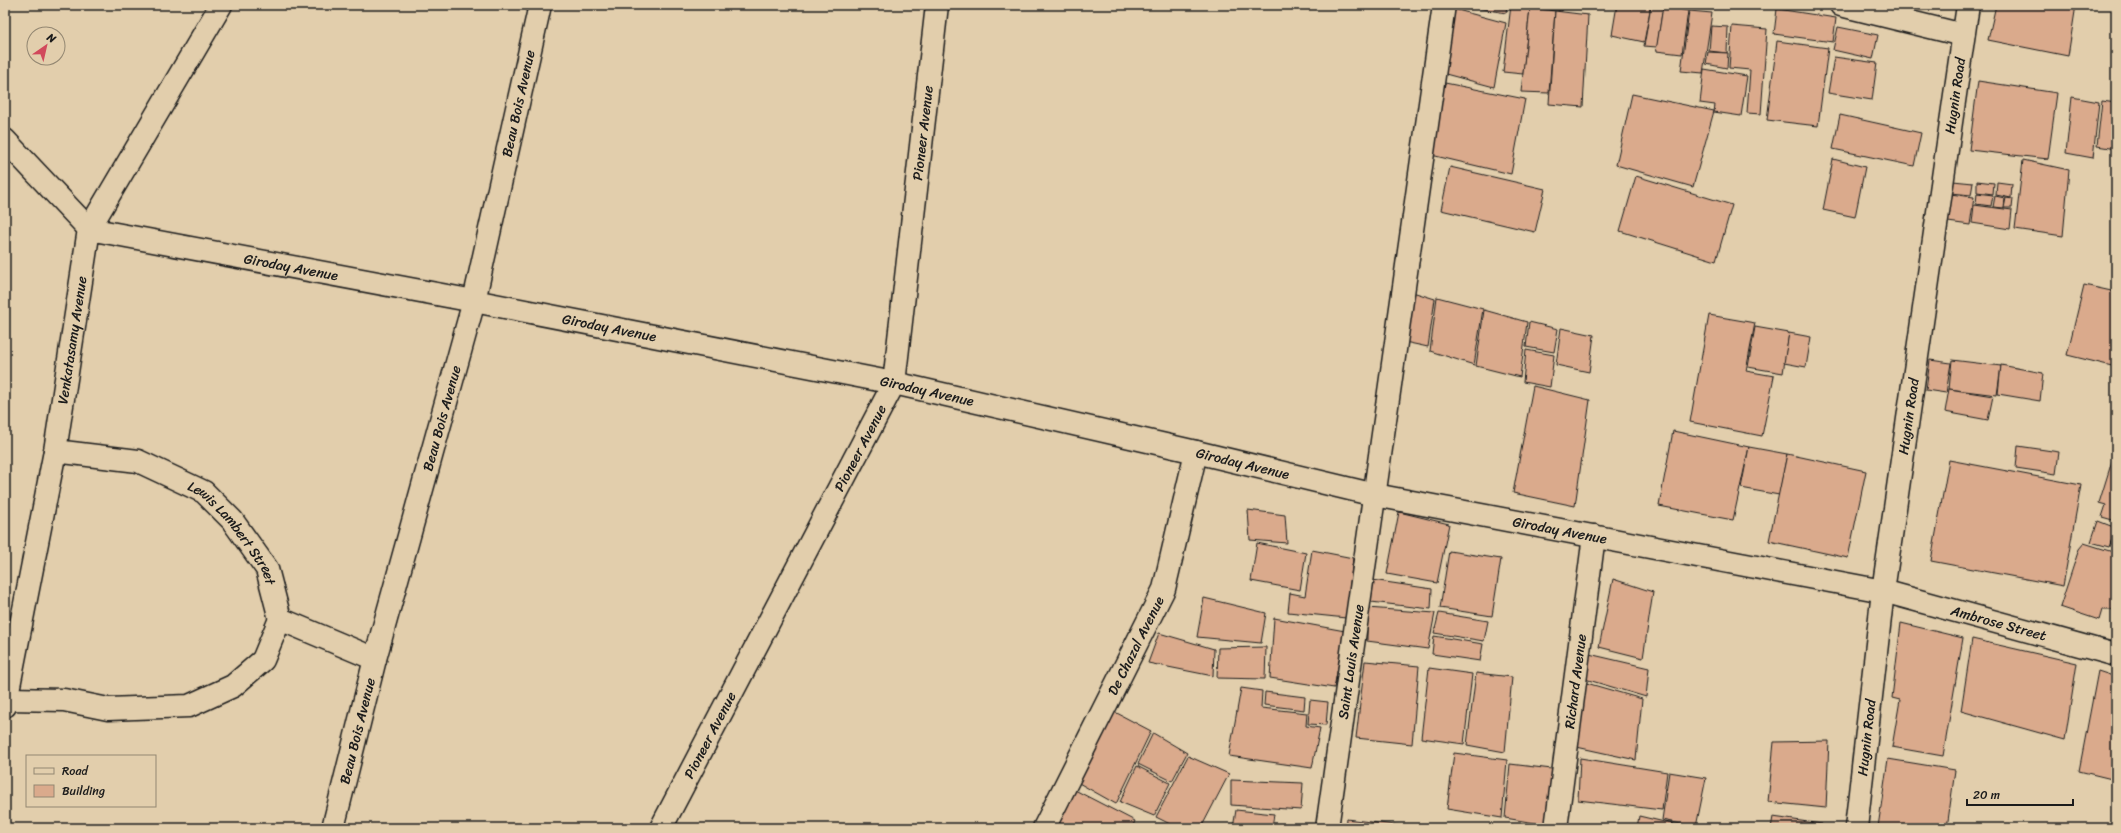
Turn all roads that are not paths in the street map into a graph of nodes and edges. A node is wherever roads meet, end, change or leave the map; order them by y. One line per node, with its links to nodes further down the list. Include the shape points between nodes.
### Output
1 (221, 5): 9 (street, Venkatasamy Avenue)
2 (540, 5): 10 (street, Beau Bois Avenue)
3 (937, 5): 11 (street, Pioneer Avenue)
4 (1444, 5): 14 (street, Saint Louis Avenue)
5 (1842, 5): 7 (street)
6 (1968, 5): 7 (street, Hugnin Road)
7 (1963, 35): 16 (street, Hugnin Road)
8 (5, 140): 9 (street)
9 (89, 229): 10 (street, Giroday Avenue); 12 (street, Venkatasamy Avenue)
10 (474, 301): 11 (street, Giroday Avenue); 19 (street, Beau Bois Avenue)
11 (894, 383): 13 (street, Giroday Avenue); 22 (street, Pioneer Avenue)
12 (55, 451): 17 (street, Lewis Lambert Street, via 138,461 204,492 232,520 267,569); 20 (street, Venkatasamy Avenue)
13 (1196, 452): 14 (street, Giroday Avenue); 23 (street, De Chazal Avenue, via 1164,589)
14 (1375, 495): 15 (street, Giroday Avenue); 24 (street, Saint Louis Avenue)
15 (1594, 536): 16 (street, Giroday Avenue); 25 (street, Richard Avenue)
16 (1883, 591): 18 (street, Ambrose Street); 26 (street, Hugnin Road)
17 (280, 619): 19 (street); 20 (street, via 263,660 233,686 189,706 108,709 64,700)
18 (2116, 655)
19 (375, 659): 21 (street, Beau Bois Avenue)
20 (6, 702)
21 (333, 828)
22 (661, 828)
23 (1044, 828)
24 (1327, 828)
25 (1556, 828)
26 (1856, 828)

